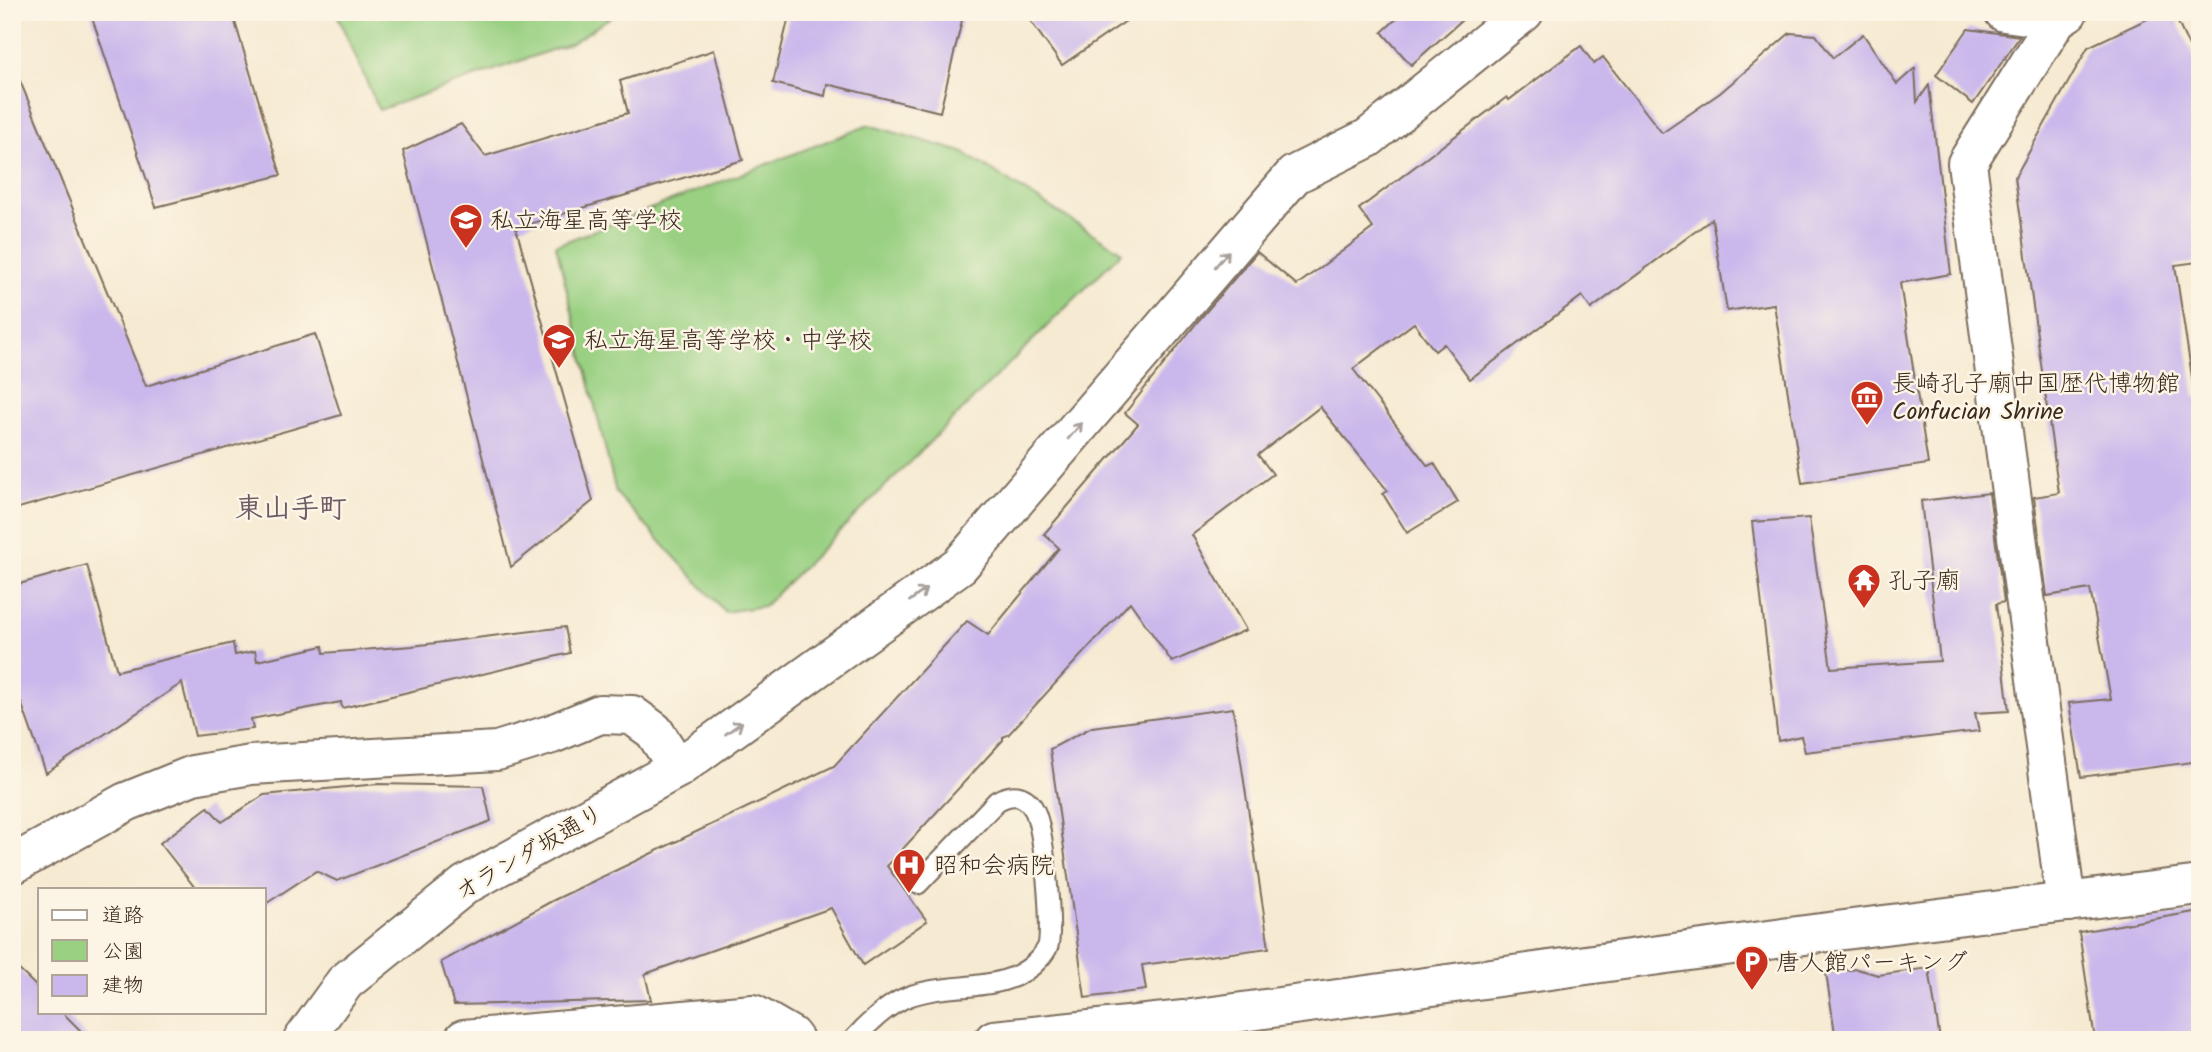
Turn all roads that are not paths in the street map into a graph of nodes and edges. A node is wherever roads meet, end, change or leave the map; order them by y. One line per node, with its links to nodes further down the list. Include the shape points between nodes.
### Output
1 (1524, 12): 4 (street, オランダ坂通り, one-way to 1, via 960,565 1294,175 1368,138)
2 (2004, 12): 3 (street)
3 (2059, 14): 8 (street, via 1967,163)
4 (678, 768): 5 (street, via 654,732 632,715 600,714 497,751 251,765 193,775 127,802); 11 (street, オランダ坂通り, via 465,885 345,982)
5 (12, 864)
6 (918, 884): 13 (lane, via 997,801 1020,795 1034,808 1039,826 1048,898 1048,946 1039,960 1006,981 907,997 866,1025)
7 (2200, 885): 8 (street)
8 (2068, 902): 9 (street, via 1805,935)
9 (1185, 1030): 14 (street)
10 (464, 1039): 12 (street, via 753,1014)
11 (303, 1040)
12 (794, 1040)
13 (853, 1040)
14 (994, 1040)

